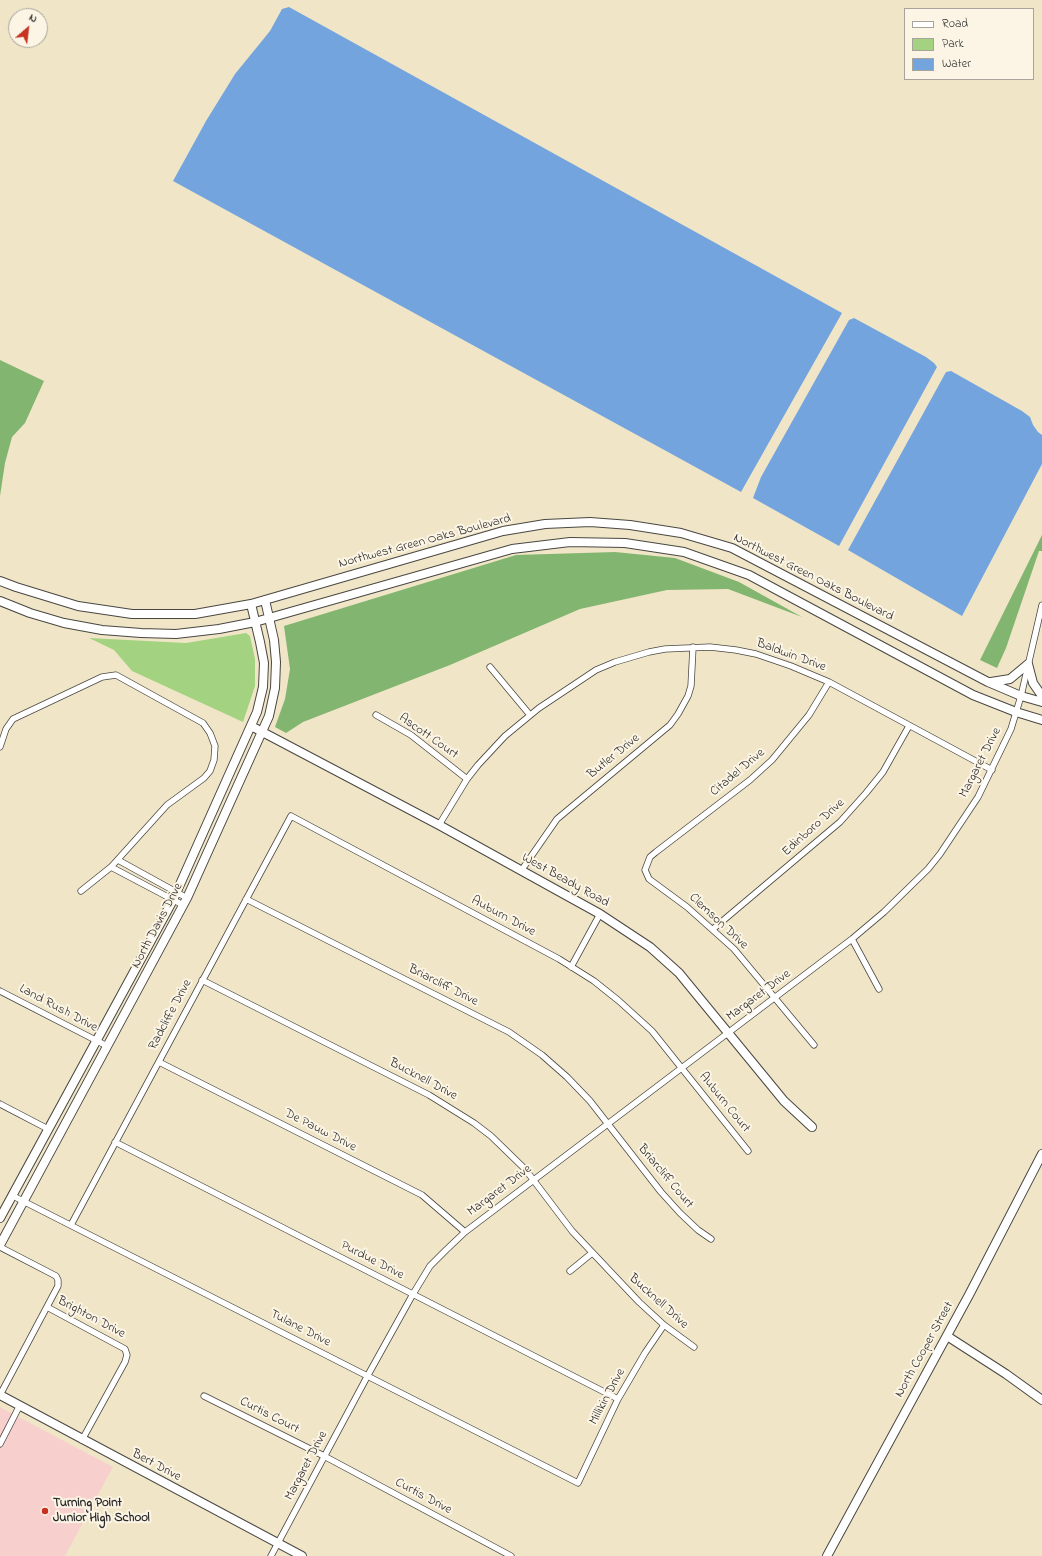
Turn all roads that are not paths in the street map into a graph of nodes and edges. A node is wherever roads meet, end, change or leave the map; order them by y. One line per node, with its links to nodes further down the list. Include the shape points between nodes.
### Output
1 (0, 580): 4 (main road, Northwest Green Oaks Boulevard, via 78,606 132,614 195,614)
2 (264, 600): 4 (main road, Northwest Green Oaks Boulevard); 6 (main road, North Davis Drive); 12 (main road, Northwest Green Oaks Boulevard, via 503,531 545,524 630,525 680,533 732,548)
3 (0, 601): 7 (main road, Northwest Green Oaks Boulevard, via 64,623 102,630 176,634)
4 (251, 604): 7 (main road, North Davis Drive)
5 (1042, 605): 9 (street, Margaret Drive)
6 (269, 618): 7 (main road, Northwest Green Oaks Boulevard); 16 (main road, Northwest Green Oaks Boulevard, via 512,549 570,542 625,543 684,552 748,575 973,695); 22 (main road, North Davis Drive, via 276,662 275,688 269,716)
7 (255, 622): 20 (main road, North Davis Drive, via 264,671 263,687)
8 (694, 647): 11 (street, Baldwin Drive, via 756,654); 18 (street, Baldwin Drive, via 649,652 609,664 591,673); 31 (street, Butler Drive, via 689,691 670,725 557,819)
9 (1028, 664): 12 (main road, via 1010,679); 13 (street, Margaret Drive); 14 (main road, via 1032,683)
10 (490, 667): 18 (street)
11 (830, 682): 21 (street, Baldwin Drive); 29 (street, Citadel Drive, via 809,715 772,760 656,852)
12 (988, 682): 13 (main road, Northwest Green Oaks Boulevard)
13 (1020, 696): 15 (main road, Northwest Green Oaks Boulevard); 16 (street, Margaret Drive)
14 (1042, 696)
15 (1042, 702)
16 (1016, 712): 19 (main road, Northwest Green Oaks Boulevard); 24 (street, Margaret Drive)
17 (376, 715): 25 (street, Ascott Court, via 411,735)
18 (530, 715): 25 (street, Baldwin Drive, via 505,736)
19 (1042, 720)
20 (251, 726): 22 (main road, West Beady Road); 33 (main road, North Davis Drive)
21 (909, 726): 24 (street, Baldwin Drive); 38 (street, Edinboro Drive, via 883,772 840,822)
22 (261, 732): 27 (main road, West Beady Road); 34 (main road, North Davis Drive)
23 (0, 747): 28 (street, via 6,729 13,719 102,677 116,674 203,723 215,746 210,771 167,805)
24 (992, 770): 39 (street, Margaret Drive, via 978,797 928,869)
25 (467, 778): 27 (street, Baldwin Drive)
26 (291, 816): 35 (street, Radcliffe Drive); 40 (street, Auburn Drive)
27 (439, 825): 31 (main road, West Beady Road)
28 (118, 860): 30 (street); 33 (street)
29 (646, 866): 38 (street, Clemson Drive, via 649,879)
30 (111, 867): 32 (street); 33 (street)
31 (521, 871): 37 (main road, West Beady Road)
32 (81, 891)
33 (174, 896): 34 (street); 36 (street); 46 (main road, North Davis Drive)
34 (187, 898): 36 (main road, North Davis Drive)
35 (246, 899): 41 (street, Radcliffe Drive); 52 (street, Briarcliff Drive, via 509,1032 542,1055 567,1077)
36 (183, 905): 48 (main road, North Davis Drive)
37 (600, 914): 40 (street); 45 (main road, West Beady Road, via 650,947 679,973)
38 (713, 929): 44 (street, Clemson Drive)
39 (852, 939): 42 (street); 44 (street, Margaret Drive)
40 (571, 966): 50 (street, Auburn Drive, via 619,1001 652,1031)
41 (202, 980): 49 (street, Radcliffe Drive); 58 (street, Bucknell Drive, via 454,1109 491,1136 525,1169)
42 (879, 989)
43 (0, 990): 46 (street, Land Rush Drive)
44 (774, 998): 45 (street, Margaret Drive); 47 (street, Clemson Drive)
45 (728, 1033): 50 (street, Margaret Drive); 53 (main road, West Beady Road, via 784,1101)
46 (96, 1040): 48 (street, Land Rush Drive); 54 (main road, North Davis Drive)
47 (814, 1045)
48 (106, 1046): 60 (main road, North Davis Drive)
49 (159, 1062): 55 (street, Radcliffe Drive); 63 (street, De Pauw Drive, via 422,1195)
50 (682, 1068): 52 (street, Margaret Drive); 56 (street, Auburn Court)
51 (0, 1104): 54 (street)
52 (607, 1124): 58 (street, Margaret Drive); 64 (street, Briarcliff Court, via 680,1213)
53 (812, 1127)
54 (48, 1129): 59 (main road, North Davis Drive)
55 (115, 1142): 62 (street, Radcliffe Drive); 68 (street, Purdue Drive)
56 (748, 1151)
57 (1042, 1154): 71 (main road, North Cooper Street)
58 (533, 1181): 63 (street, Margaret Drive); 66 (street, Bucknell Drive)
59 (12, 1196): 60 (street, Tulane Drive); 61 (main road, North Davis Drive)
60 (23, 1201): 62 (street, Tulane Drive); 65 (main road, North Davis Drive)
61 (0, 1218)
62 (71, 1225): 73 (street, Tulane Drive)
63 (465, 1232): 68 (street, Margaret Drive, via 430,1266)
64 (711, 1239)
65 (1, 1242): 69 (street, via 56,1276 58,1286)
66 (592, 1253): 67 (street); 70 (street, Bucknell Drive)
67 (570, 1272)
68 (413, 1294): 73 (street, Margaret Drive); 76 (street, Purdue Drive)
69 (46, 1307): 74 (street); 79 (street, Brighton Drive, via 125,1349 127,1355)
70 (664, 1325): 72 (street, Bucknell Drive); 76 (street, Millikin Drive)
71 (947, 1336): 77 (main road); 87 (main road, North Cooper Street)
72 (694, 1347)
73 (368, 1375): 81 (street, Margaret Drive); 82 (street, Tulane Drive)
74 (0, 1395): 78 (main road, Bert Drive)
75 (204, 1396): 81 (street, Curtis Court)
76 (618, 1399): 82 (street, Millikin Drive)
77 (1042, 1400)
78 (20, 1406): 79 (main road, Bert Drive); 80 (street)
79 (82, 1440): 83 (main road, Bert Drive)
80 (0, 1444)
81 (324, 1456): 83 (street, Margaret Drive); 86 (street, Curtis Drive)
82 (578, 1483)
83 (278, 1543): 84 (street, Margaret Drive); 85 (main road, Bert Drive)
84 (271, 1556)
85 (302, 1556)
86 (511, 1556)
87 (827, 1556)

